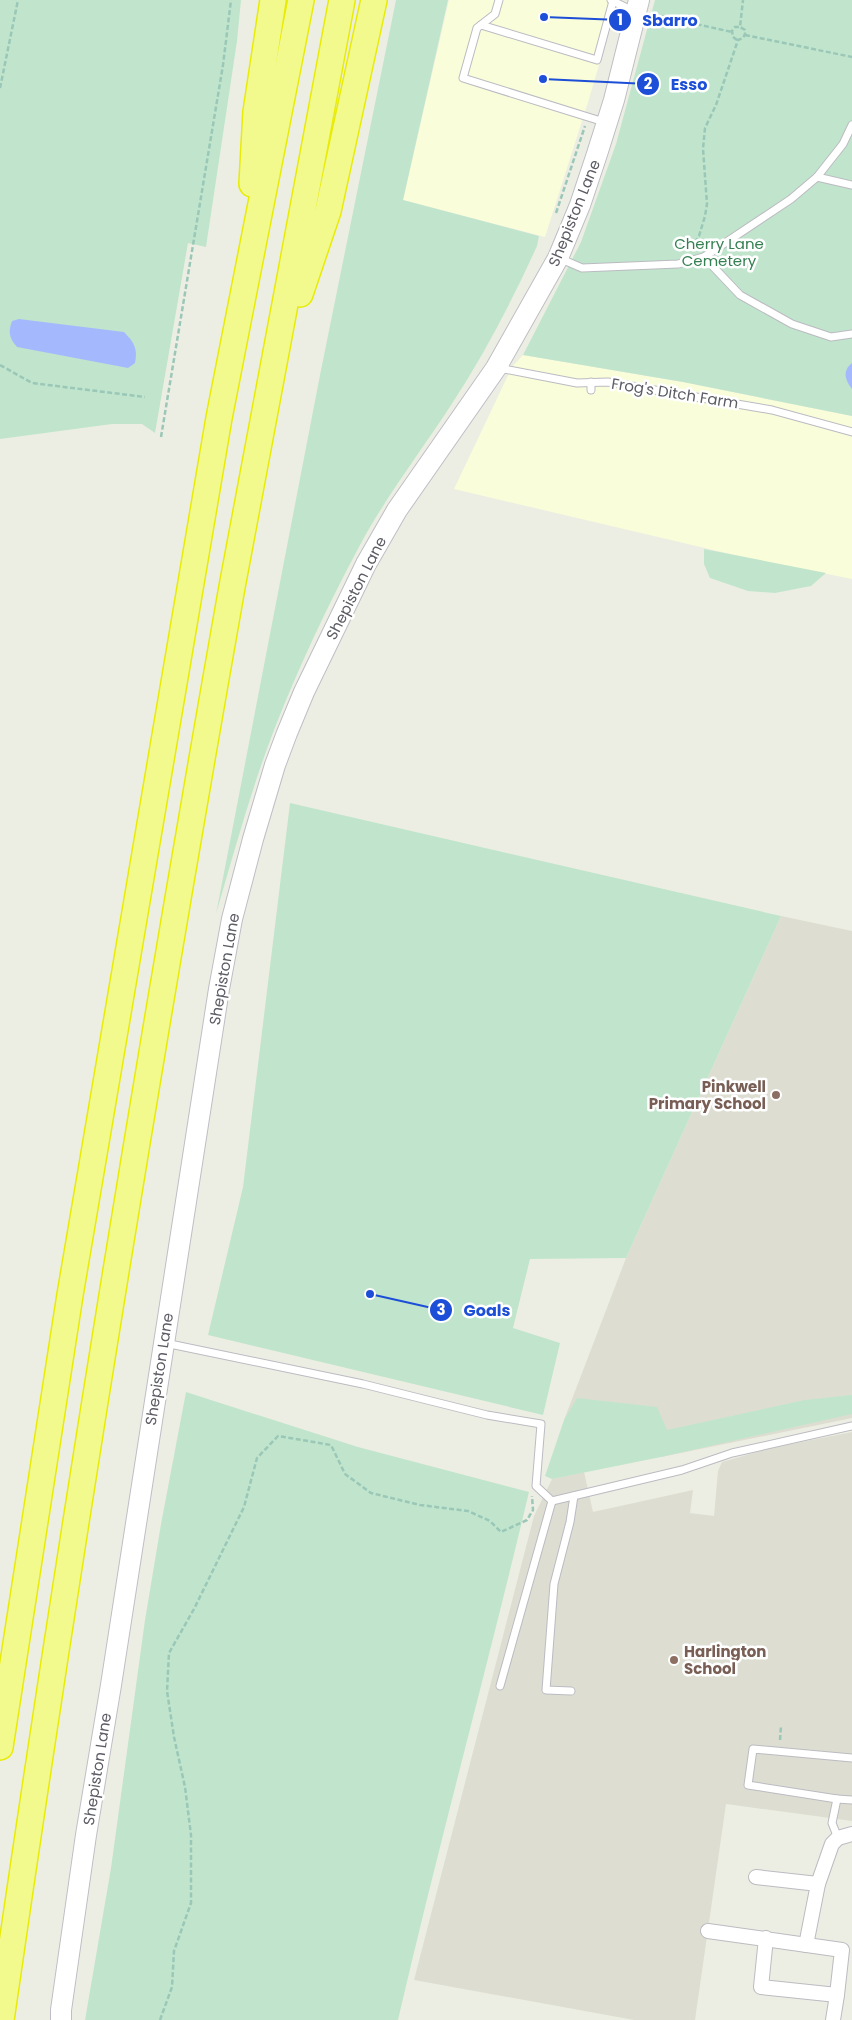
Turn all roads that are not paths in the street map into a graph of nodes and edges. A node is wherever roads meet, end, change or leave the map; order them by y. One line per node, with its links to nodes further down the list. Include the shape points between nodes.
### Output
1 (273, 0): 15 (highway, via 256,112)
2 (300, 0): 15 (highway)
3 (342, 0): 18 (highway)
4 (374, 0): 18 (highway, via 328,211)
5 (499, 0): 8 (lane, via 495,14)
6 (612, 0): 7 (lane); 8 (lane, via 597,60)
7 (638, 6): 9 (street, Shepiston Lane)
8 (481, 26): 9 (lane, via 477,28 463,78)
9 (607, 123): 14 (street, Shepiston Lane, via 580,205)
10 (852, 125): 11 (lane, via 843,144)
11 (817, 177): 12 (lane); 13 (lane, via 792,200)
12 (852, 185)
13 (704, 257): 14 (lane, via 651,266 582,268); 16 (lane, via 740,295 792,324 831,337)
14 (558, 258): 17 (street, Shepiston Lane)
15 (249, 266): 26 (highway, via 216,436 79,1236)
16 (852, 334)
17 (496, 368): 19 (lane, Frog's Ditch Farm, via 591,386 608,382 772,410); 20 (street, Shepiston Lane, via 397,510 366,564 304,692 275,765 230,928)
18 (270, 384): 37 (highway, via 121,1237)
19 (852, 432)
20 (163, 1343): 23 (lane, via 363,1384 487,1415 541,1424 536,1486); 38 (street, Shepiston Lane, via 86,1835)
21 (852, 1426): 22 (lane, via 732,1453 682,1470)
22 (574, 1496): 23 (lane); 25 (lane, via 554,1584 546,1690)
23 (552, 1501): 24 (lane)
24 (500, 1686)
25 (571, 1691)
26 (0, 1747)
27 (852, 1758): 28 (lane, via 753,1749 748,1786)
28 (838, 1799): 29 (lane); 30 (lane, via 832,1823)
29 (852, 1800)
30 (845, 1836): 32 (street, via 832,1844)
31 (756, 1877): 32 (street)
32 (818, 1884): 35 (street)
33 (708, 1932): 34 (street)
34 (766, 1938): 35 (street); 36 (street, via 761,1986)
35 (806, 1944): 36 (street, via 842,1950)
36 (837, 1995): 39 (street)
37 (1, 2020)
38 (62, 2020)
39 (833, 2020)

